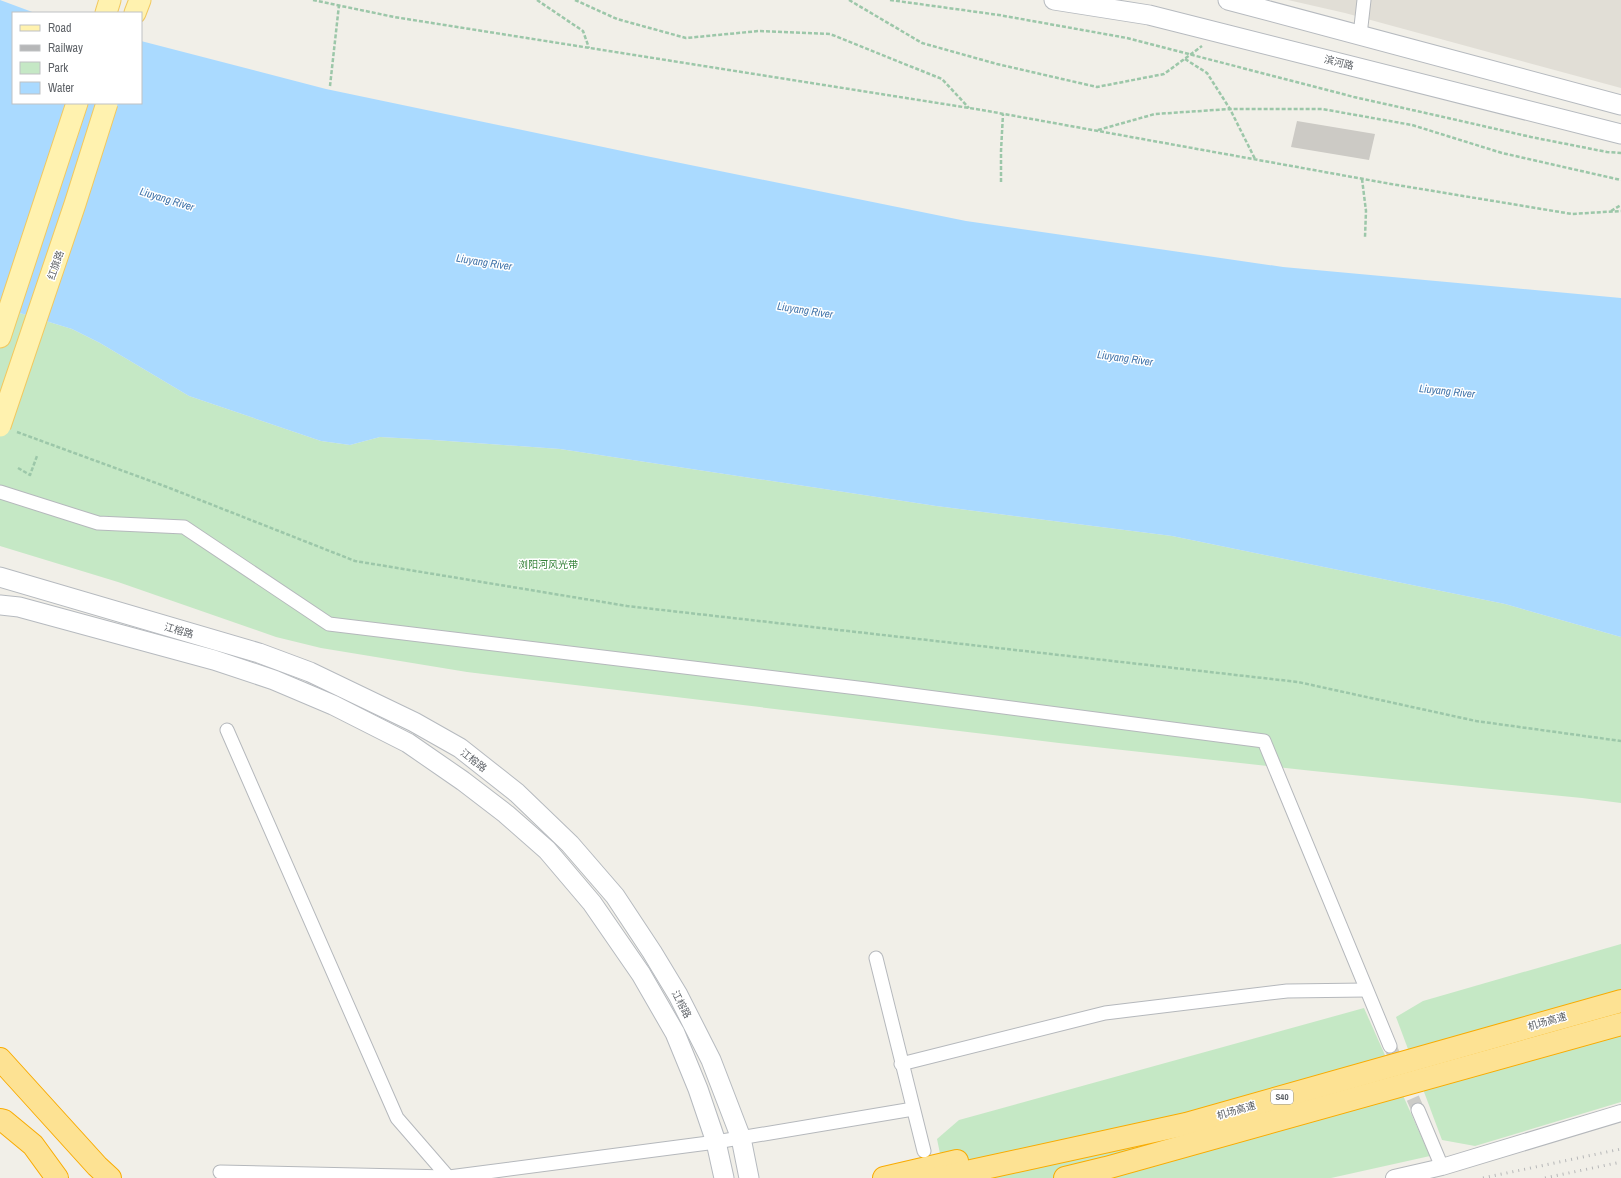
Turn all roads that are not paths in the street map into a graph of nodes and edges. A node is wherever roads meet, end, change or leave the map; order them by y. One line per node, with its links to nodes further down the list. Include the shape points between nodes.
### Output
1 (110, 0): 6 (main road)
2 (140, 0): 7 (main road)
3 (1054, 0): 12 (main road, 滨河路, via 1149,15 1221,32)
4 (1228, 0): 8 (main road)
5 (1364, 0): 8 (street)
6 (106, 12)
7 (135, 12)
8 (1360, 35): 11 (main road)
9 (77, 104): 13 (main road)
10 (107, 104): 14 (main road, 红旗路, bridge)
11 (1621, 105)
12 (1621, 134)
13 (0, 337)
14 (7, 428)
15 (0, 492): 20 (street, via 98,523 184,527 329,624 866,689 1264,741)
16 (0, 577): 30 (main road, 江榕路, via 259,653 302,669 414,722 460,748 517,793 570,844 615,896 678,995 711,1060)
17 (0, 605): 31 (main road, 江榕路, via 19,607 214,660 274,680 408,743 463,781 547,850 592,903 641,974 674,1033 698,1089)
18 (227, 730): 36 (street, via 397,1118)
19 (876, 958): 25 (street)
20 (1366, 990): 23 (street); 25 (street, via 1287,991 1105,1013)
21 (1621, 1000): 32 (highway, 机场高速 / S40, via 1186,1124)
22 (1621, 1024): 43 (highway, 机场高速 / S40)
23 (1390, 1046)
24 (0, 1059): 38 (highway)
25 (901, 1064): 26 (street)
26 (912, 1109): 30 (street); 33 (street)
27 (1418, 1110): 34 (street)
28 (1621, 1113): 34 (street)
29 (0, 1120): 37 (highway, via 33,1145)
30 (741, 1138): 31 (street); 40 (main road, 江榕路)
31 (716, 1142): 36 (street); 39 (main road, 江榕路)
32 (1089, 1145): 41 (highway, via 982,1155); 42 (highway, 机场高速 / S40)
33 (924, 1151)
34 (1442, 1167): 44 (street)
35 (220, 1172): 36 (street)
36 (449, 1177)
37 (57, 1178)
38 (110, 1178)
39 (724, 1178)
40 (750, 1178)
41 (884, 1178)
42 (939, 1178)
43 (1065, 1178)
44 (1394, 1178)

